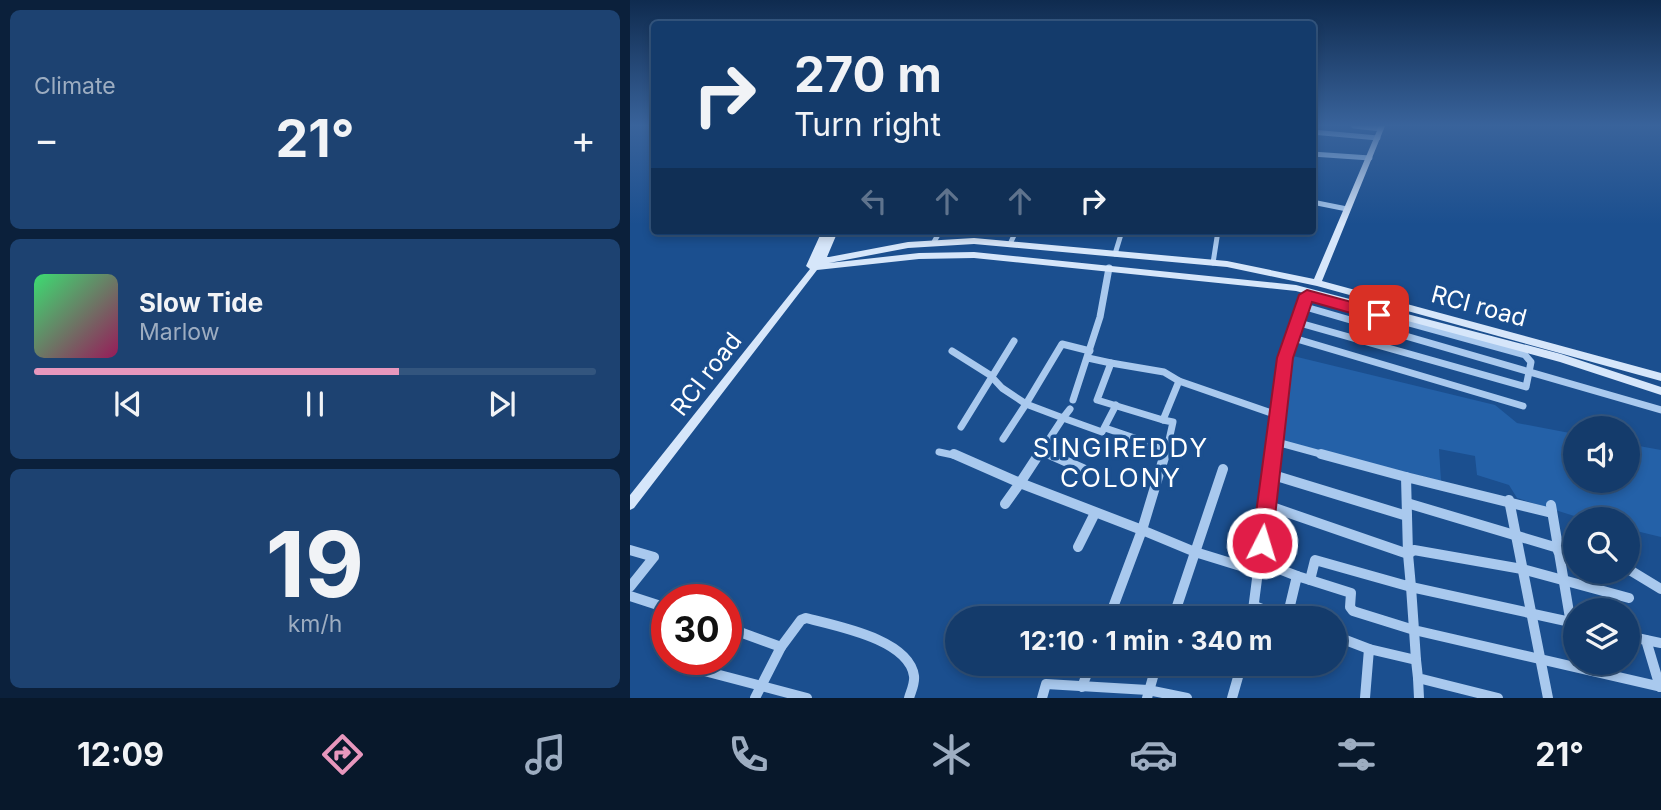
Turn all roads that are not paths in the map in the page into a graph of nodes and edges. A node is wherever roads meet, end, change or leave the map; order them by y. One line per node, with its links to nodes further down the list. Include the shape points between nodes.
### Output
1 (1370, 158): 3 (main road)
2 (1316, 203): 3 (street)
3 (1347, 209): 20 (main road)
4 (825, 235): 15 (main road)
5 (832, 235): 15 (main road, RCI road)
6 (938, 235): 10 (street)
7 (1014, 235): 11 (street)
8 (1121, 235): 12 (street)
9 (1217, 235): 16 (street)
10 (934, 242): 11 (main road, RCI road); 15 (main road, RCI road)
11 (1010, 244): 12 (main road, RCI road)
12 (1115, 254): 13 (main road, RCI road)
13 (1183, 260): 14 (main road, RCI road); 18 (main road, via 1187,270)
14 (1196, 261): 16 (main road, RCI road); 19 (main road, via 1190,269)
15 (820, 262): 17 (main road, via 960,255); 59 (main road, RCI road)
16 (1213, 263): 20 (main road, RCI road)
17 (1109, 268): 18 (main road); 27 (street)
18 (1180, 275): 19 (main road)
19 (1194, 276): 21 (main road)
20 (1317, 283): 32 (main road, RCI road)
21 (1307, 293): 22 (street); 30 (street, via 1525,355 1531,362); 35 (main road, via 1561,358)
22 (1302, 306): 23 (street); 29 (street)
23 (1296, 322): 24 (street); 33 (street)
24 (1290, 337): 39 (street); 42 (street)
25 (1014, 341): 31 (street)
26 (952, 351): 31 (street)
27 (1089, 354): 28 (street); 36 (street); 37 (street, via 1062,344)
28 (1111, 363): 34 (street, via 1164,372); 38 (street, via 1097,400)
29 (1501, 364): 30 (street); 33 (street)
30 (1529, 372): 33 (street, via 1526,387); 41 (street)
31 (990, 375): 37 (street); 45 (street)
32 (1661, 377)
33 (1497, 380)
34 (1180, 382): 42 (street); 44 (street)
35 (1661, 391)
36 (1073, 400)
37 (1026, 404): 43 (street); 47 (street)
38 (1116, 405): 44 (street); 46 (street)
39 (1523, 406)
40 (1070, 409): 43 (street)
41 (1661, 410)
42 (1277, 415): 48 (street)
43 (1063, 418): 46 (street, via 1102,432); 50 (street)
44 (1163, 420): 49 (street, via 1173,422)
45 (961, 427)
46 (1105, 428): 49 (street)
47 (1003, 439)
48 (1273, 441): 54 (street); 55 (street)
49 (1167, 449): 64 (street)
50 (1042, 451): 52 (street); 56 (street)
51 (939, 452): 56 (street)
52 (1083, 469)
53 (1223, 469): 70 (street)
54 (1270, 474): 61 (street); 63 (street)
55 (1406, 477): 57 (street); 58 (street)
56 (1020, 483): 60 (street); 62 (street)
57 (1509, 500): 65 (street); 67 (street, via 1551,509)
58 (1407, 503): 63 (street); 65 (street)
59 (630, 504)
60 (1005, 504)
61 (1266, 505): 71 (street); 72 (street)
62 (1094, 513): 64 (street); 66 (street)
63 (1407, 516): 71 (street)
64 (1142, 530): 70 (street); 85 (street)
65 (1515, 537): 67 (street); 73 (street)
66 (1078, 547)
67 (1558, 549): 69 (street); 77 (street)
68 (630, 550): 79 (street, via 654,557)
69 (1563, 551)
70 (1195, 552): 72 (street); 86 (street)
71 (1408, 554): 73 (street, via 1415,550); 80 (street)
72 (1260, 567): 75 (street); 87 (street)
73 (1522, 569): 77 (street); 89 (street)
74 (1640, 575): 81 (street)
75 (1297, 576): 76 (street); 88 (street)
76 (1310, 580): 80 (street, via 1315,560); 91 (street, via 1352,593 1353,611)
77 (1563, 580)
78 (1578, 584): 83 (street)
79 (630, 587)
80 (1411, 587): 89 (street); 91 (street)
81 (1661, 589)
82 (630, 596): 84 (street)
83 (1629, 598)
84 (651, 603)
85 (1114, 606)
86 (1177, 606)
87 (1255, 606)
88 (1288, 606)
89 (1530, 611): 90 (street); 99 (street)
90 (1563, 620)
91 (1414, 630): 99 (street); 100 (street)
92 (742, 633): 97 (street)
93 (1640, 639): 94 (street)
94 (1646, 640): 96 (street); 107 (street)
95 (1347, 641): 98 (street)
96 (1661, 643)
97 (781, 647): 109 (street); 112 (street, via 806,618 881,641 902,653 912,666 915,678)
98 (1369, 649): 100 (street); 116 (street)
99 (1541, 659): 101 (street); 119 (street)
100 (1416, 660): 106 (street)
101 (1563, 663)
102 (707, 675): 109 (street)
103 (1613, 675): 107 (street)
104 (1153, 676): 110 (street)
105 (1238, 676): 115 (street)
106 (1419, 678): 117 (street); 118 (street)
107 (1660, 687)
108 (1086, 691): 110 (street); 113 (street, via 1045,684)
109 (758, 693): 111 (street)
110 (1148, 694): 114 (street)
111 (807, 698)
112 (909, 698)
113 (1042, 698)
114 (1187, 698)
115 (1232, 698)
116 (1365, 698)
117 (1419, 698)
118 (1498, 698)
119 (1548, 698)

